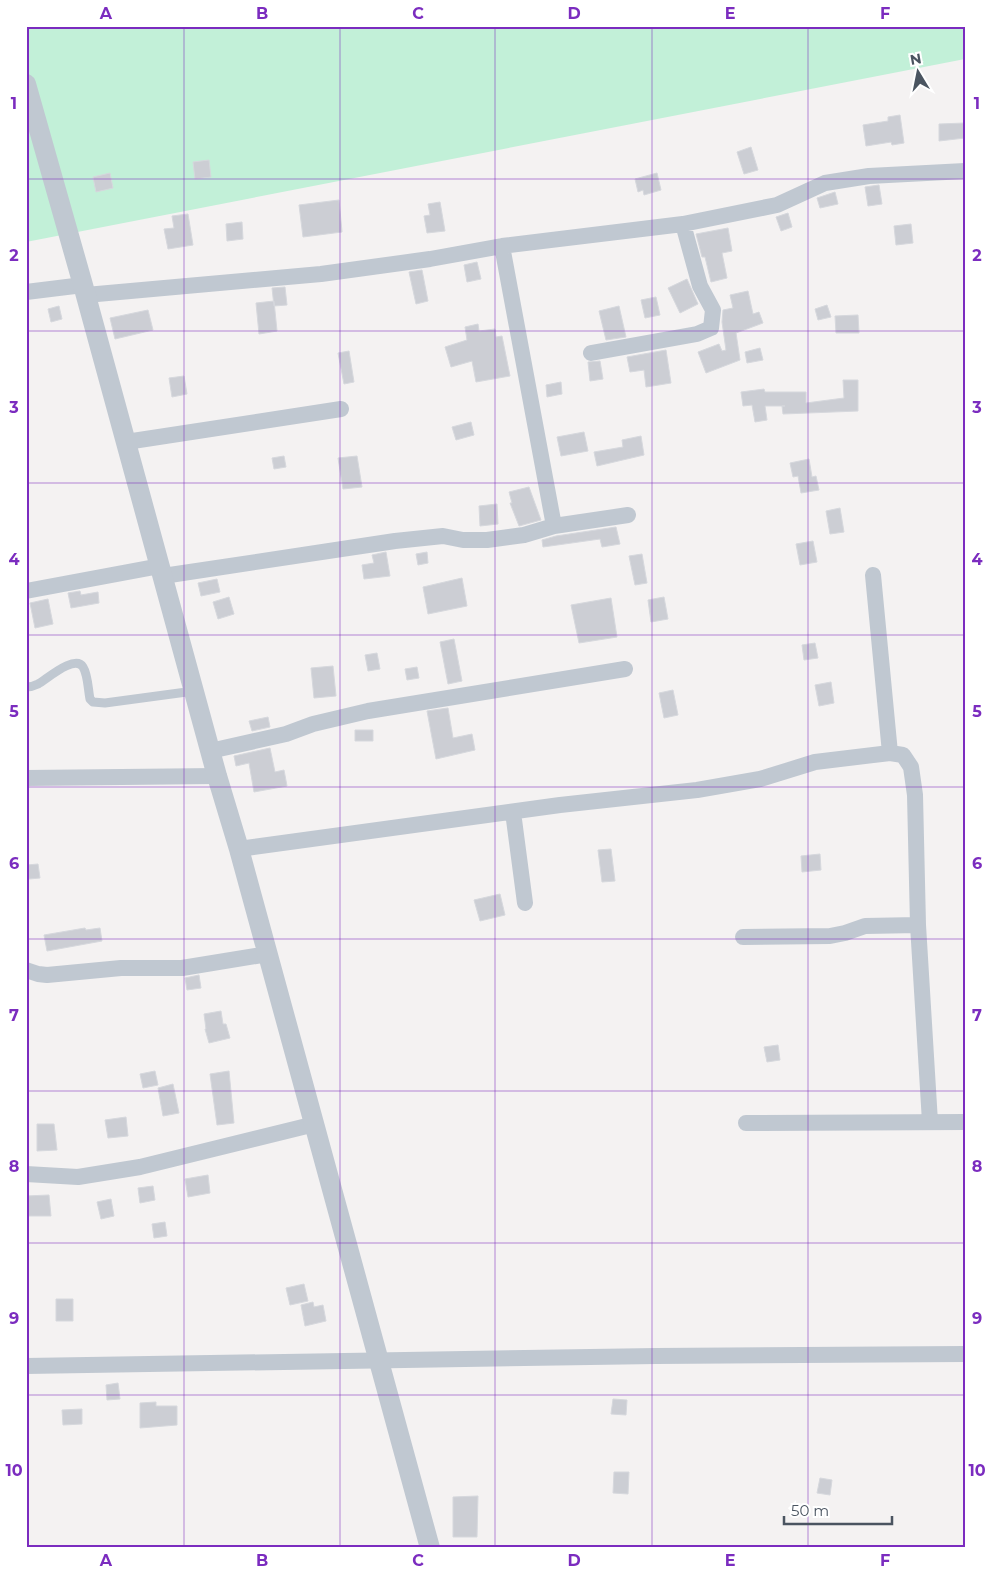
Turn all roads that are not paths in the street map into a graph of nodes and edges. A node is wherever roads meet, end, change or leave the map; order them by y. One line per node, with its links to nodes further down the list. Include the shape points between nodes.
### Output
1 (26, 84): 5 (street)
2 (965, 171): 3 (street, via 870,176 824,183 777,205)
3 (683, 224): 4 (street); 7 (street, via 700,286 712,310 711,328 698,334)
4 (502, 246): 5 (street, via 321,274); 11 (street)
5 (84, 290): 6 (street); 9 (street)
6 (26, 292)
7 (591, 353)
8 (341, 408): 9 (street)
9 (126, 442): 12 (street)
10 (628, 515): 11 (street)
11 (554, 526): 12 (street, via 524,535 486,540 443,536)
12 (161, 571): 14 (street); 17 (street)
13 (873, 575): 19 (street)
14 (26, 591)
15 (624, 669): 18 (street, via 368,711)
16 (26, 688): 17 (lane, via 78,663 85,671 93,702)
17 (194, 691): 18 (street)
18 (210, 751): 20 (street)
19 (890, 753): 22 (street, via 816,762 760,779 697,790); 25 (street, via 903,755 911,767 915,795)
20 (217, 776): 21 (street); 23 (street)
21 (26, 778)
22 (512, 812): 23 (street); 24 (street)
23 (239, 849): 27 (street)
24 (525, 903)
25 (918, 925): 26 (street, via 865,926 830,936); 29 (street)
26 (743, 937)
27 (268, 954): 28 (street, via 182,968 121,968 47,975); 32 (street)
28 (26, 970)
29 (930, 1122): 30 (street); 31 (street)
30 (965, 1122)
31 (746, 1123)
32 (315, 1124): 33 (street, via 140,1167 78,1176); 35 (street)
33 (26, 1174)
34 (965, 1354): 35 (street)
35 (379, 1360): 36 (street); 37 (street)
36 (26, 1366)
37 (430, 1548)

